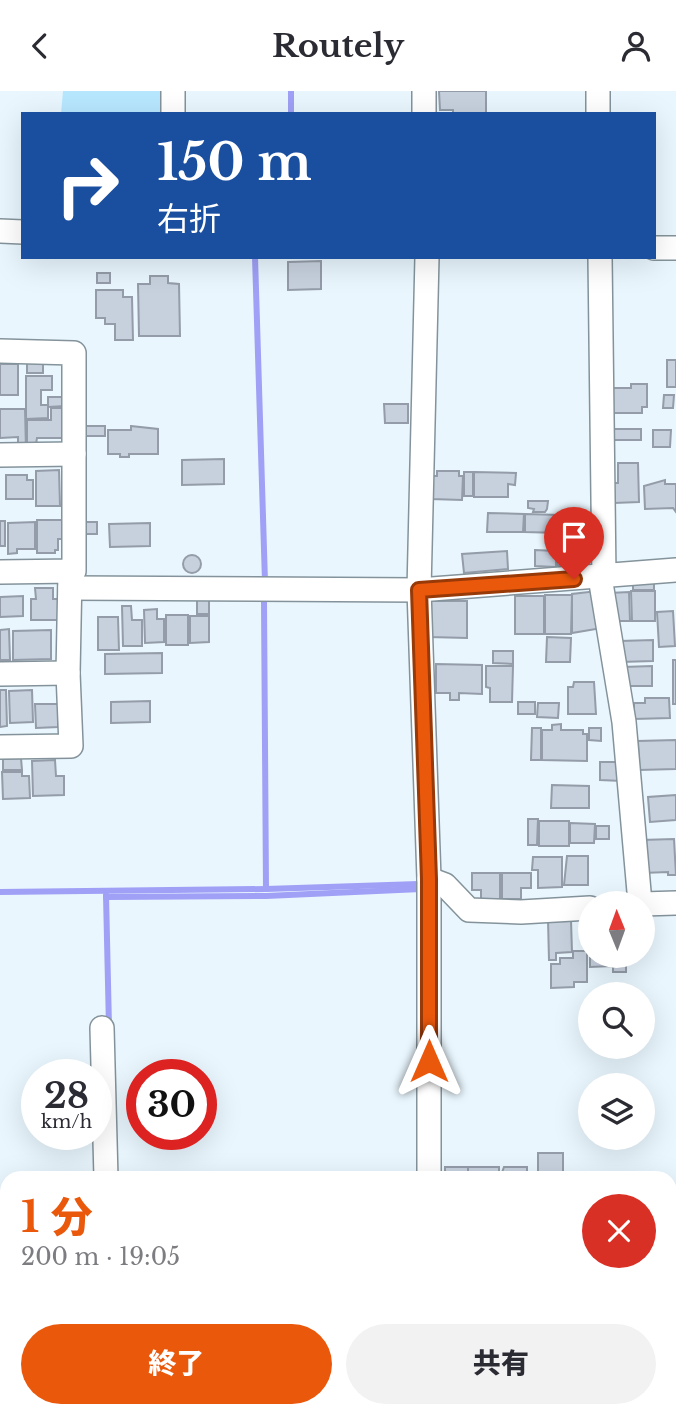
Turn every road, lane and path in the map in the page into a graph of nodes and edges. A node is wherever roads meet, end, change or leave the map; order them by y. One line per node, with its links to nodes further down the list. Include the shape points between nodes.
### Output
1 (173, 91): 4 (street)
2 (424, 91): 5 (street)
3 (598, 91): 6 (street)
4 (173, 112)
5 (424, 112)
6 (598, 112)
7 (0, 231): 8 (street)
8 (21, 232)
9 (656, 248): 10 (street)
10 (676, 249)
11 (427, 259): 20 (street)
12 (600, 259): 18 (street)
13 (0, 351): 14 (street, via 74,353)
14 (74, 454): 15 (street); 19 (street, via 74,571)
15 (0, 455)
16 (676, 570): 18 (street)
17 (0, 572): 19 (street)
18 (602, 577): 20 (street); 25 (street, via 624,722)
19 (70, 580): 20 (street); 21 (street)
20 (419, 590): 24 (street)
21 (68, 673): 22 (street); 23 (street, via 71,746)
22 (0, 674)
23 (0, 747)
24 (429, 879): 28 (street, via 445,885 470,909); 31 (street)
25 (640, 891)
26 (676, 903): 27 (street)
27 (655, 904)
28 (578, 909)
29 (103, 1028): 30 (street)
30 (106, 1171)
31 (429, 1171)

